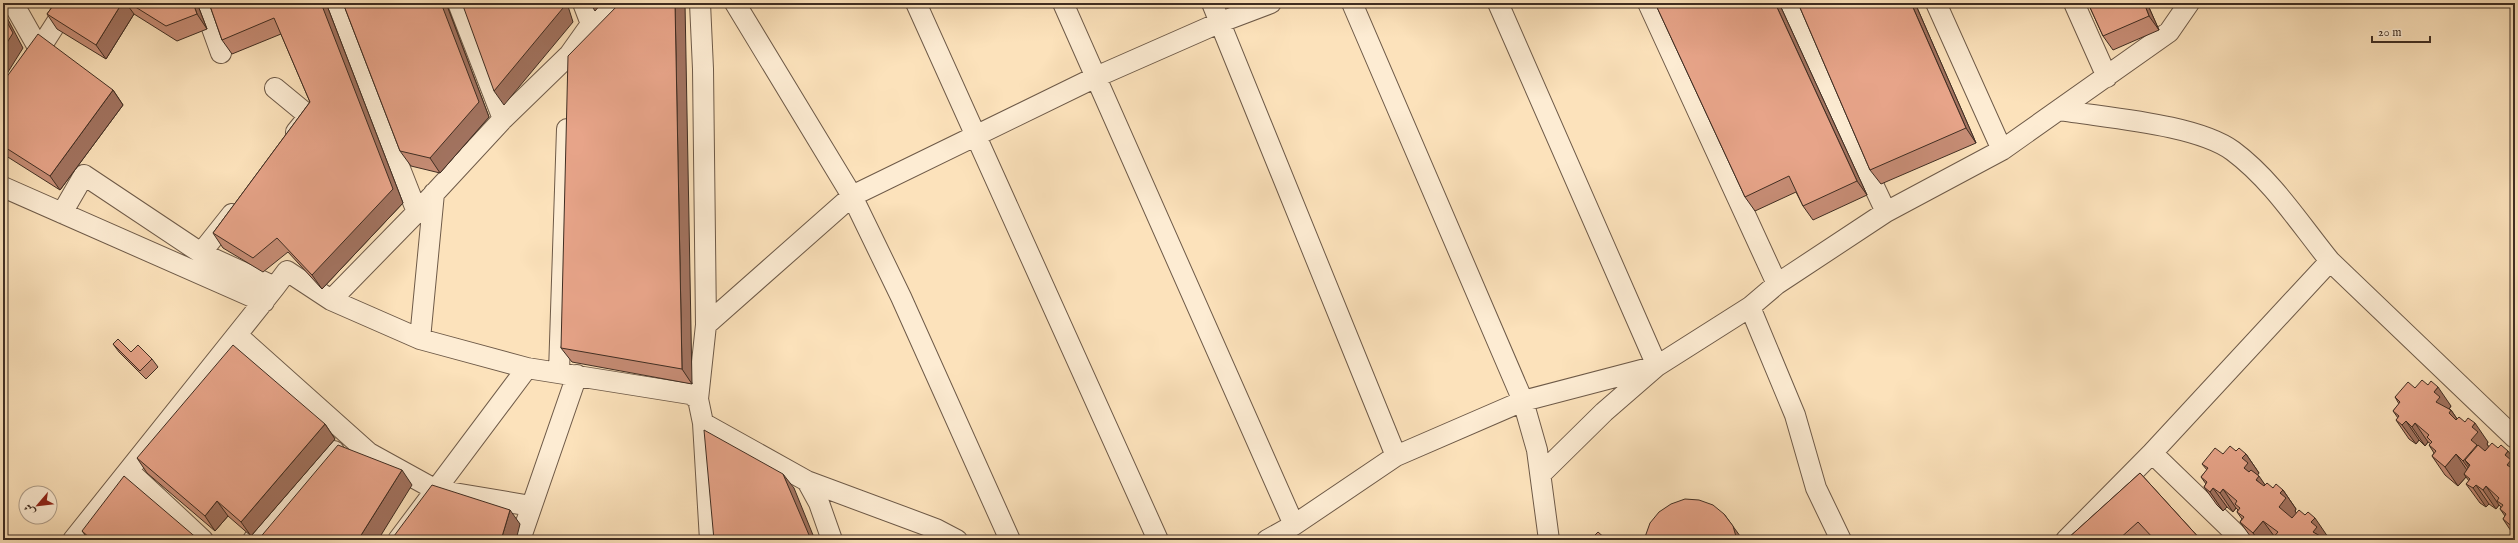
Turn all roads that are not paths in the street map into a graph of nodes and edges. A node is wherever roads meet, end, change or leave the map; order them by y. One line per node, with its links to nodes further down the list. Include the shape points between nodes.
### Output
1 (13, 3): 23 (street)
2 (68, 3): 23 (street)
3 (203, 3): 24 (street)
4 (335, 3): 41 (street)
5 (458, 3): 33 (street)
6 (583, 3): 22 (street)
7 (612, 3): 22 (street)
8 (700, 3): 50 (street)
9 (735, 3): 39 (street)
10 (916, 3): 34 (street)
11 (1063, 3): 26 (street)
12 (1212, 3): 21 (street)
13 (1272, 3): 21 (street)
14 (1352, 3): 57 (street)
15 (1498, 3): 53 (street)
16 (1648, 3): 46 (street)
17 (1788, 3): 42 (street)
18 (1936, 3): 36 (street)
19 (2074, 3): 27 (street)
20 (2189, 3): 27 (street, via 2169,32)
21 (1221, 22): 26 (street); 62 (street)
22 (591, 24): 25 (street)
23 (40, 49): 30 (street)
24 (220, 53)
25 (569, 55): 28 (street); 33 (street)
26 (1096, 77): 34 (street); 68 (street)
27 (2107, 77): 31 (street)
28 (568, 79)
29 (275, 88): 35 (street, via 309,116)
30 (3, 106)
31 (2059, 110): 36 (street); 45 (street, via 2186,131 2233,151 2270,185)
32 (567, 111): 55 (street)
33 (503, 119): 38 (street)
34 (976, 137): 39 (street); 78 (street)
35 (284, 148)
36 (2002, 150): 42 (street)
37 (3, 187): 43 (street)
38 (434, 193): 41 (street); 52 (street)
39 (852, 196): 50 (street); 77 (street, via 901,296)
40 (245, 197): 44 (street)
41 (417, 212): 48 (street)
42 (1886, 212): 46 (street)
43 (62, 213): 44 (street, via 84,175); 47 (street)
44 (201, 254): 47 (street)
45 (2330, 261): 60 (street); 61 (street)
46 (1777, 284): 49 (street)
47 (269, 294): 48 (street, via 287,271); 51 (street)
48 (331, 300): 52 (street)
49 (1750, 307): 53 (street); 81 (street, via 1795,415 1816,488)
50 (706, 325): 56 (street)
51 (238, 335): 59 (street); 63 (street)
52 (420, 339): 54 (street)
53 (1657, 366): 57 (street); 64 (street, via 1604,412)
54 (527, 368): 55 (street); 66 (street)
55 (568, 374): 56 (street, via 690,394); 67 (street)
56 (698, 399): 58 (street)
57 (1523, 401): 62 (street); 64 (street)
58 (703, 423): 65 (street); 75 (street)
59 (349, 435): 66 (street, via 369,453); 72 (street)
60 (2515, 438)
61 (2152, 452): 82 (street); 83 (street)
62 (1396, 456): 68 (street)
63 (129, 471): 70 (street); 71 (street)
64 (1541, 474): 80 (street)
65 (807, 481): 69 (street, via 936,529); 76 (street, via 819,503)
66 (436, 490): 67 (street); 73 (street)
67 (531, 506): 74 (street)
68 (1294, 525): 79 (street)
69 (950, 539)
70 (73, 540)
71 (203, 540)
72 (253, 540)
73 (398, 540)
74 (520, 540)
75 (710, 540)
76 (832, 540)
77 (1010, 540)
78 (1158, 540)
79 (1267, 540)
80 (1549, 540)
81 (1841, 540)
82 (2066, 540)
83 (2242, 540)

